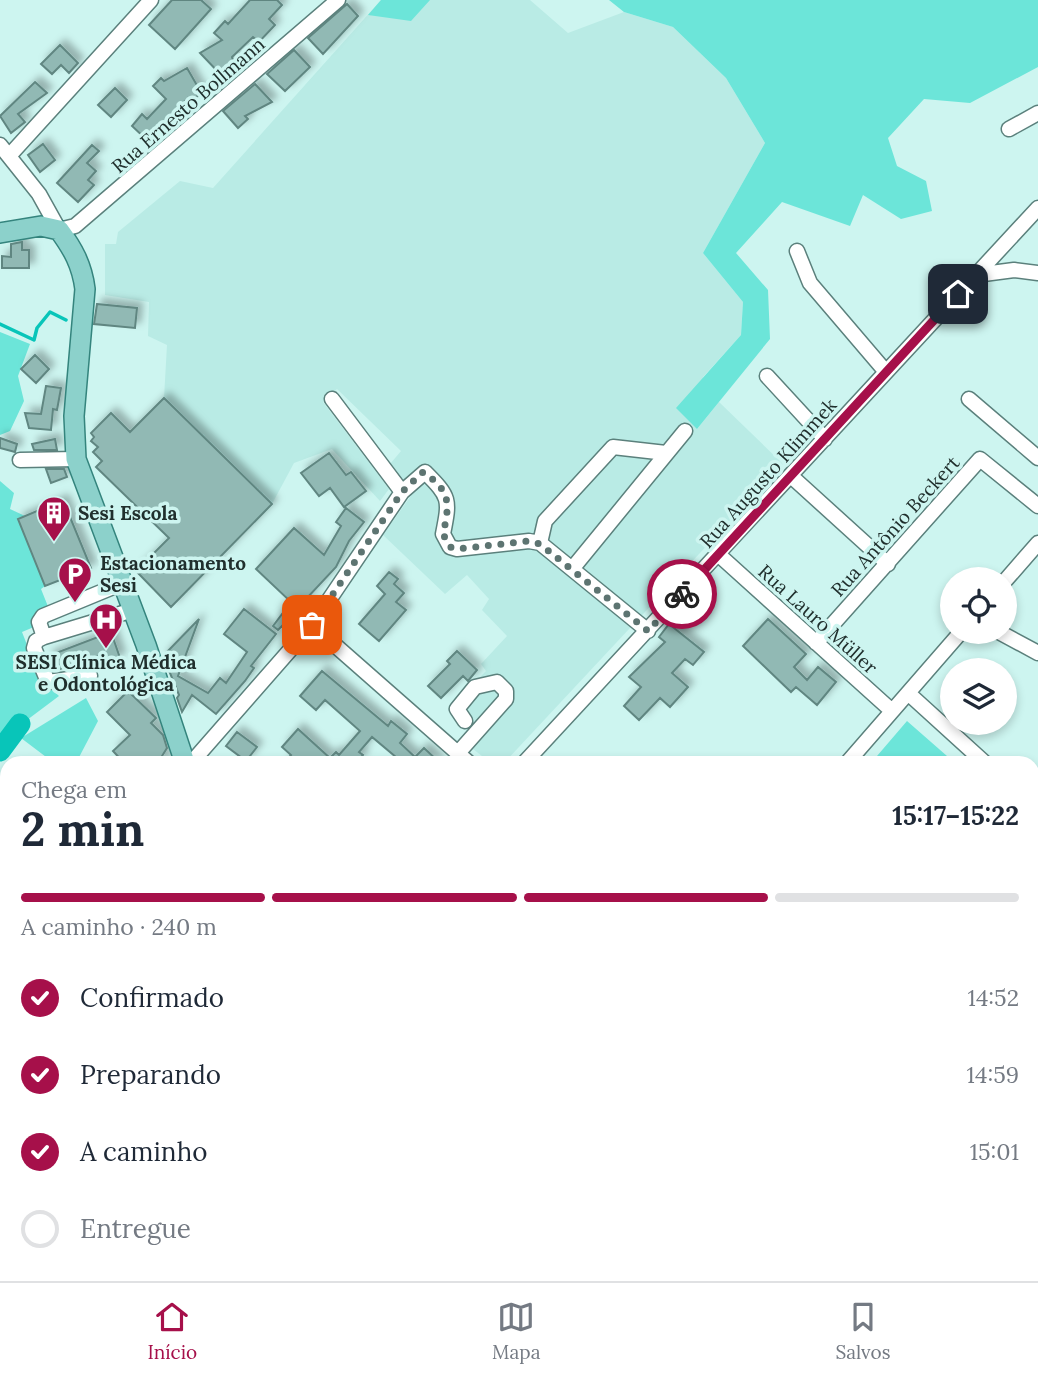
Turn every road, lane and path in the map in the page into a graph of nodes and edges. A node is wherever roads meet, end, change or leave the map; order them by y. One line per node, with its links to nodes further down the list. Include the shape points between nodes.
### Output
1 (150, 0): 5 (street)
2 (338, 0): 7 (street, Rua Ernesto Bollmann, via 82,222)
3 (1038, 113): 4 (street)
4 (1009, 129)
5 (5, 151): 7 (street, via 39,194)
6 (1038, 208): 11 (street, Rua Augusto Klimmek)
7 (59, 230): 8 (main road, via 41,226); 20 (main road, via 78,259 86,289 74,416)
8 (0, 233)
9 (797, 251): 12 (street, via 810,283)
10 (1038, 273): 11 (street, via 1014,270)
11 (976, 275): 12 (street, Rua Augusto Klimmek)
12 (887, 372): 17 (street, Rua Augusto Klimmek)
13 (767, 376): 17 (street)
14 (969, 399): 19 (street)
15 (332, 400): 23 (street)
16 (685, 431): 18 (street)
17 (825, 439): 22 (street, Rua Augusto Klimmek)
18 (666, 453): 26 (street, via 613,447 545,521); 30 (street)
19 (1038, 458)
20 (76, 459): 21 (street); 31 (main road)
21 (20, 460)
22 (791, 476): 27 (street, Rua Augusto Klimmek); 28 (street)
23 (402, 492): 26 (street, via 423,472 444,491 449,506 443,534 450,547); 33 (street)
24 (1038, 506): 28 (street, Rua Antônio Beckert, via 980,459)
25 (1038, 543): 29 (street)
26 (540, 544): 30 (street)
27 (719, 555): 34 (street, Rua Augusto Klimmek); 37 (street, Rua Lauro Müller)
28 (888, 564): 37 (street, Rua Antônio Beckert)
29 (1017, 567)
30 (572, 569): 34 (street)
31 (123, 583): 32 (main road); 35 (street, via 43,616 39,622)
32 (132, 610): 35 (street); 44 (main road)
33 (312, 625): 45 (street); 46 (street)
34 (648, 631): 48 (street, Rua Augusto Klimmek)
35 (44, 638): 40 (street, via 36,641 34,648 48,682)
36 (1017, 642): 39 (street)
37 (816, 643): 42 (street, Rua Lauro Müller)
38 (951, 644): 41 (street)
39 (1038, 653)
40 (90, 676)
41 (908, 693): 42 (street); 50 (street)
42 (892, 711): 49 (street)
43 (466, 721): 47 (street, via 457,709 475,687 497,682 506,691 506,699)
44 (183, 756)
45 (197, 756)
46 (462, 756)
47 (465, 756)
48 (531, 756)
49 (853, 756)
50 (977, 756)

